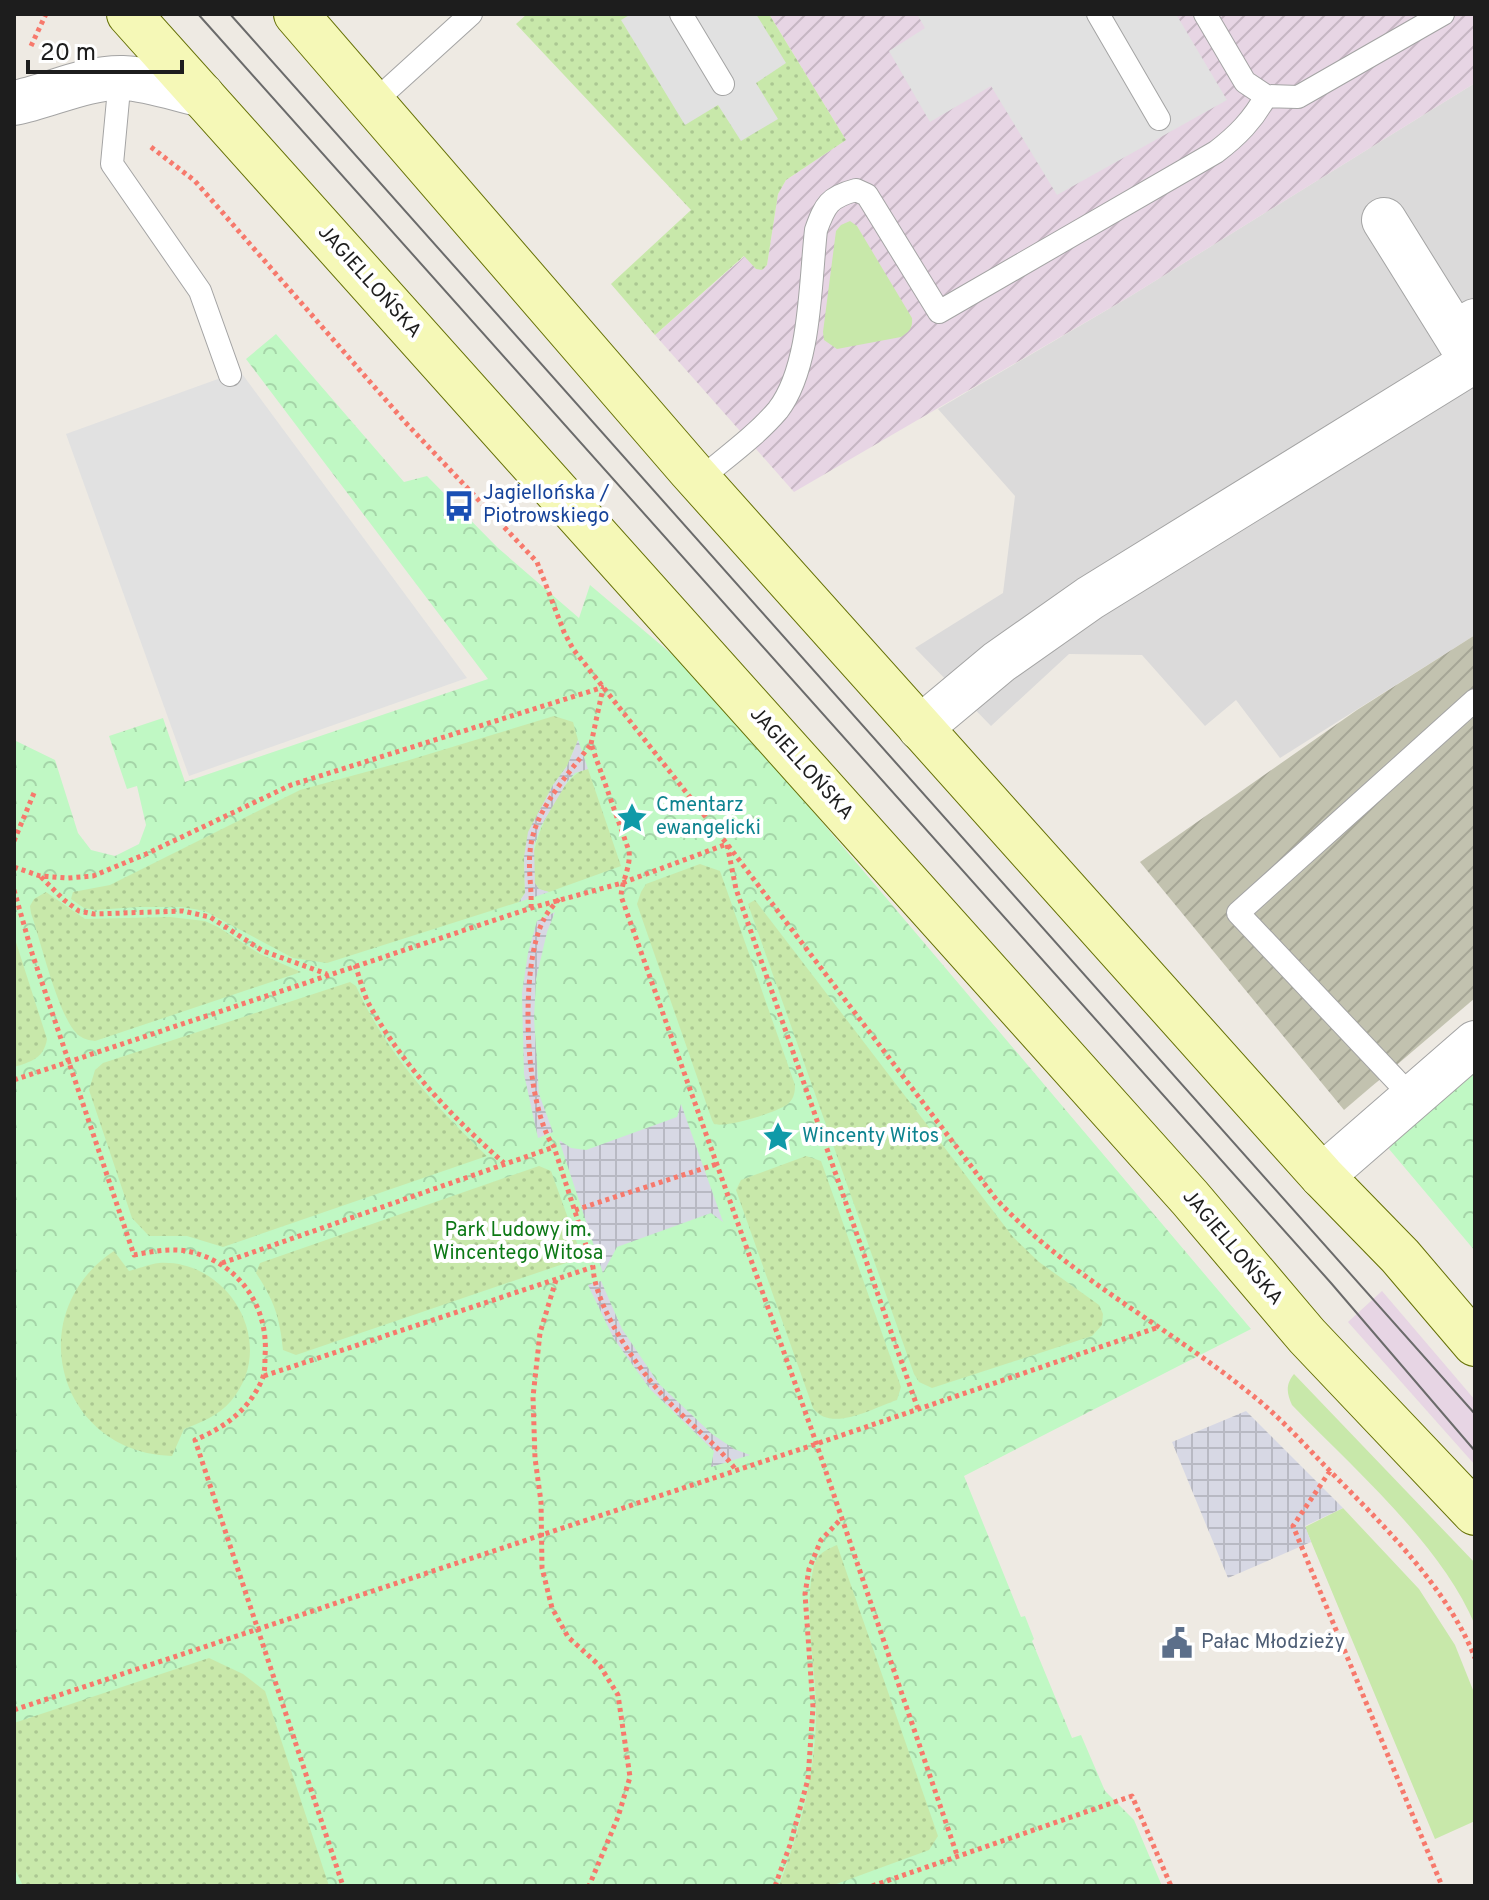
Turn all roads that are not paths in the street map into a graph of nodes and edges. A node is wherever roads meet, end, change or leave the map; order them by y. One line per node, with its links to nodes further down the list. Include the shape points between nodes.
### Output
1 (129, 14): 10 (main road, JAGIELLOŃSKA)
2 (296, 14): 13 (main road)
3 (471, 14): 13 (lane)
4 (681, 14): 9 (lane)
5 (1098, 14): 14 (lane)
6 (1205, 14): 11 (lane, via 1245,82)
7 (1443, 14): 11 (lane, via 1298,97)
8 (120, 78): 10 (street); 12 (street); 17 (lane, via 112,164 200,291)
9 (723, 84)
10 (202, 95): 25 (main road, JAGIELLOŃSKA, via 1169,1174 1307,1336)
11 (1266, 96): 18 (lane, via 1240,133 1216,152 939,312 867,195 856,190 837,195 823,209 816,230 801,363 791,386 778,409)
12 (14, 103)
13 (373, 103): 18 (main road)
14 (1159, 119)
15 (1384, 220): 16 (street)
16 (1469, 346): 20 (street, via 1090,598 999,662)
17 (230, 375)
18 (699, 480): 20 (main road)
19 (1475, 700): 22 (lane, via 1238,913)
20 (920, 728): 23 (main road)
21 (1475, 1043): 22 (street)
22 (1412, 1097): 23 (street)
23 (1322, 1176): 24 (main road)
24 (1475, 1344)
25 (1475, 1513)

